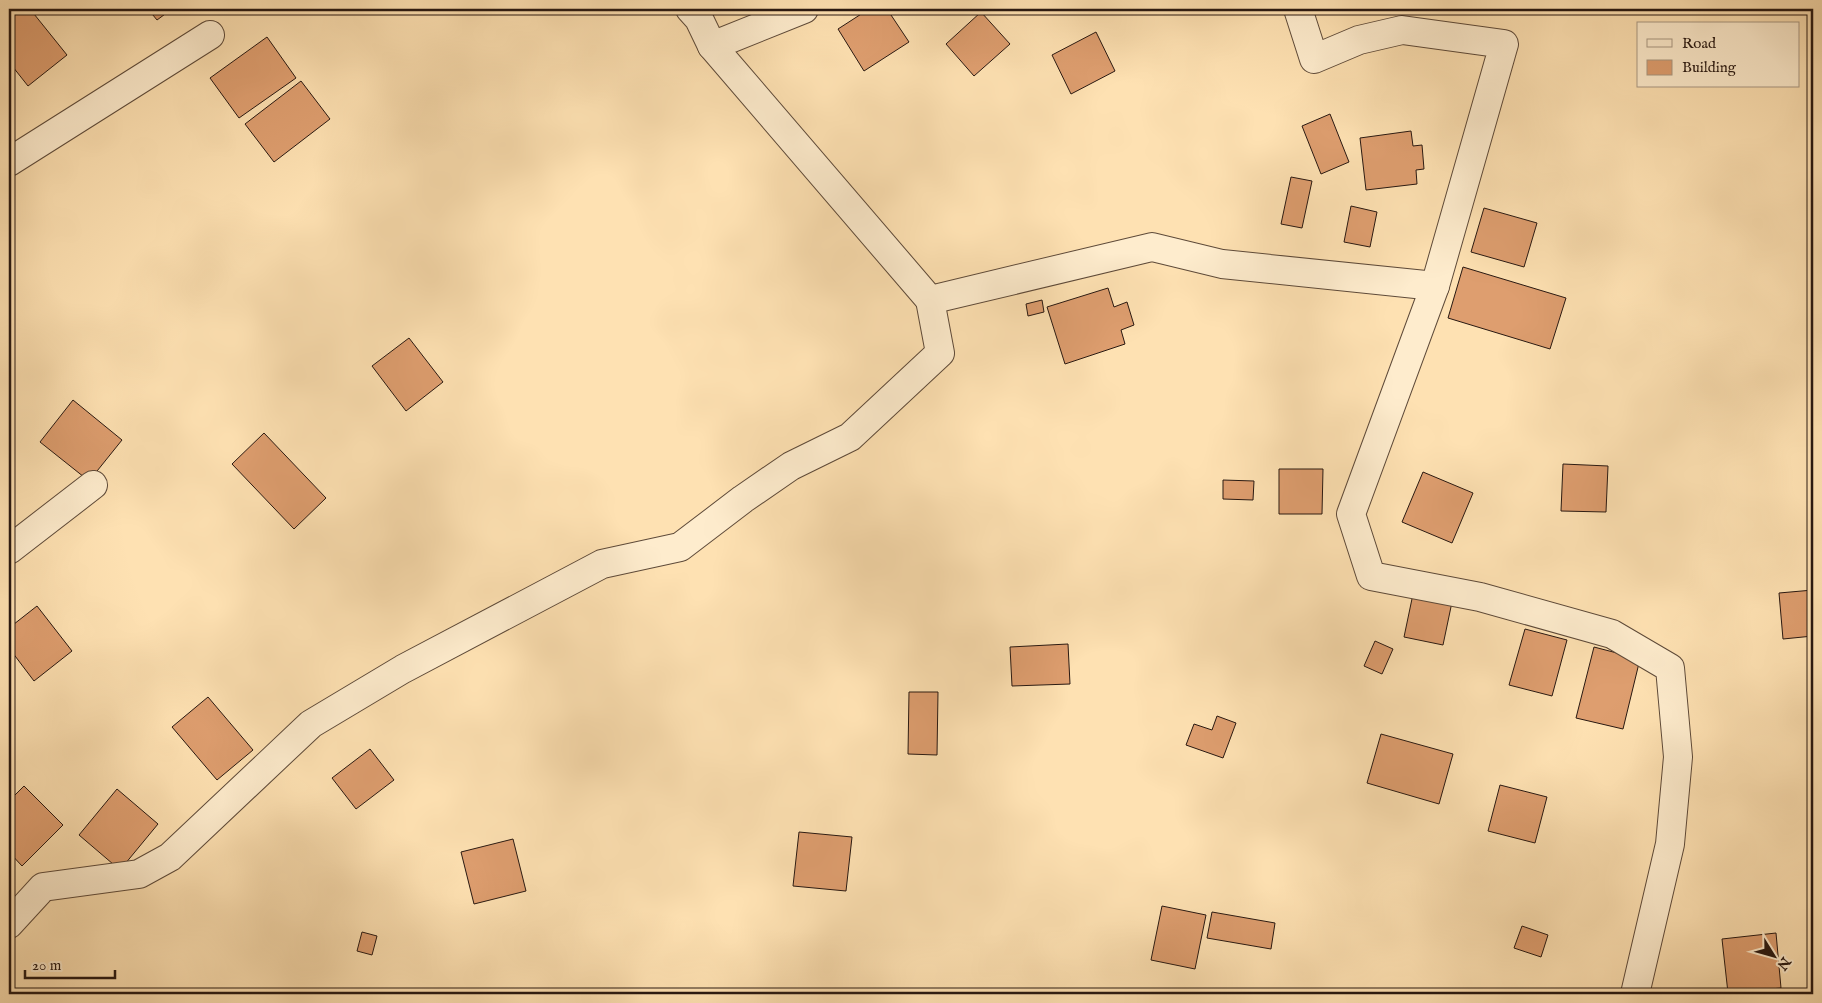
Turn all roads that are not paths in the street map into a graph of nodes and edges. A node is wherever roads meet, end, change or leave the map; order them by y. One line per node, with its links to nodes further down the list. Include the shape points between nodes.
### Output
1 (690, 9): 5 (street)
2 (804, 9): 5 (street)
3 (1298, 9): 7 (street, via 1314,59 1358,40 1402,30 1504,44)
4 (210, 34): 6 (street)
5 (712, 46): 8 (street)
6 (9, 162)
7 (1435, 286): 8 (street, via 1222,264 1152,247); 12 (street, via 1351,514 1371,576 1480,597 1612,634 1670,668 1678,757 1670,844)
8 (930, 300): 11 (street, via 940,353 850,437 790,466 680,547 602,564 403,669 311,724 170,857 139,874 43,887)
9 (92, 485): 10 (street)
10 (9, 550)
11 (9, 924)
12 (1636, 994)

